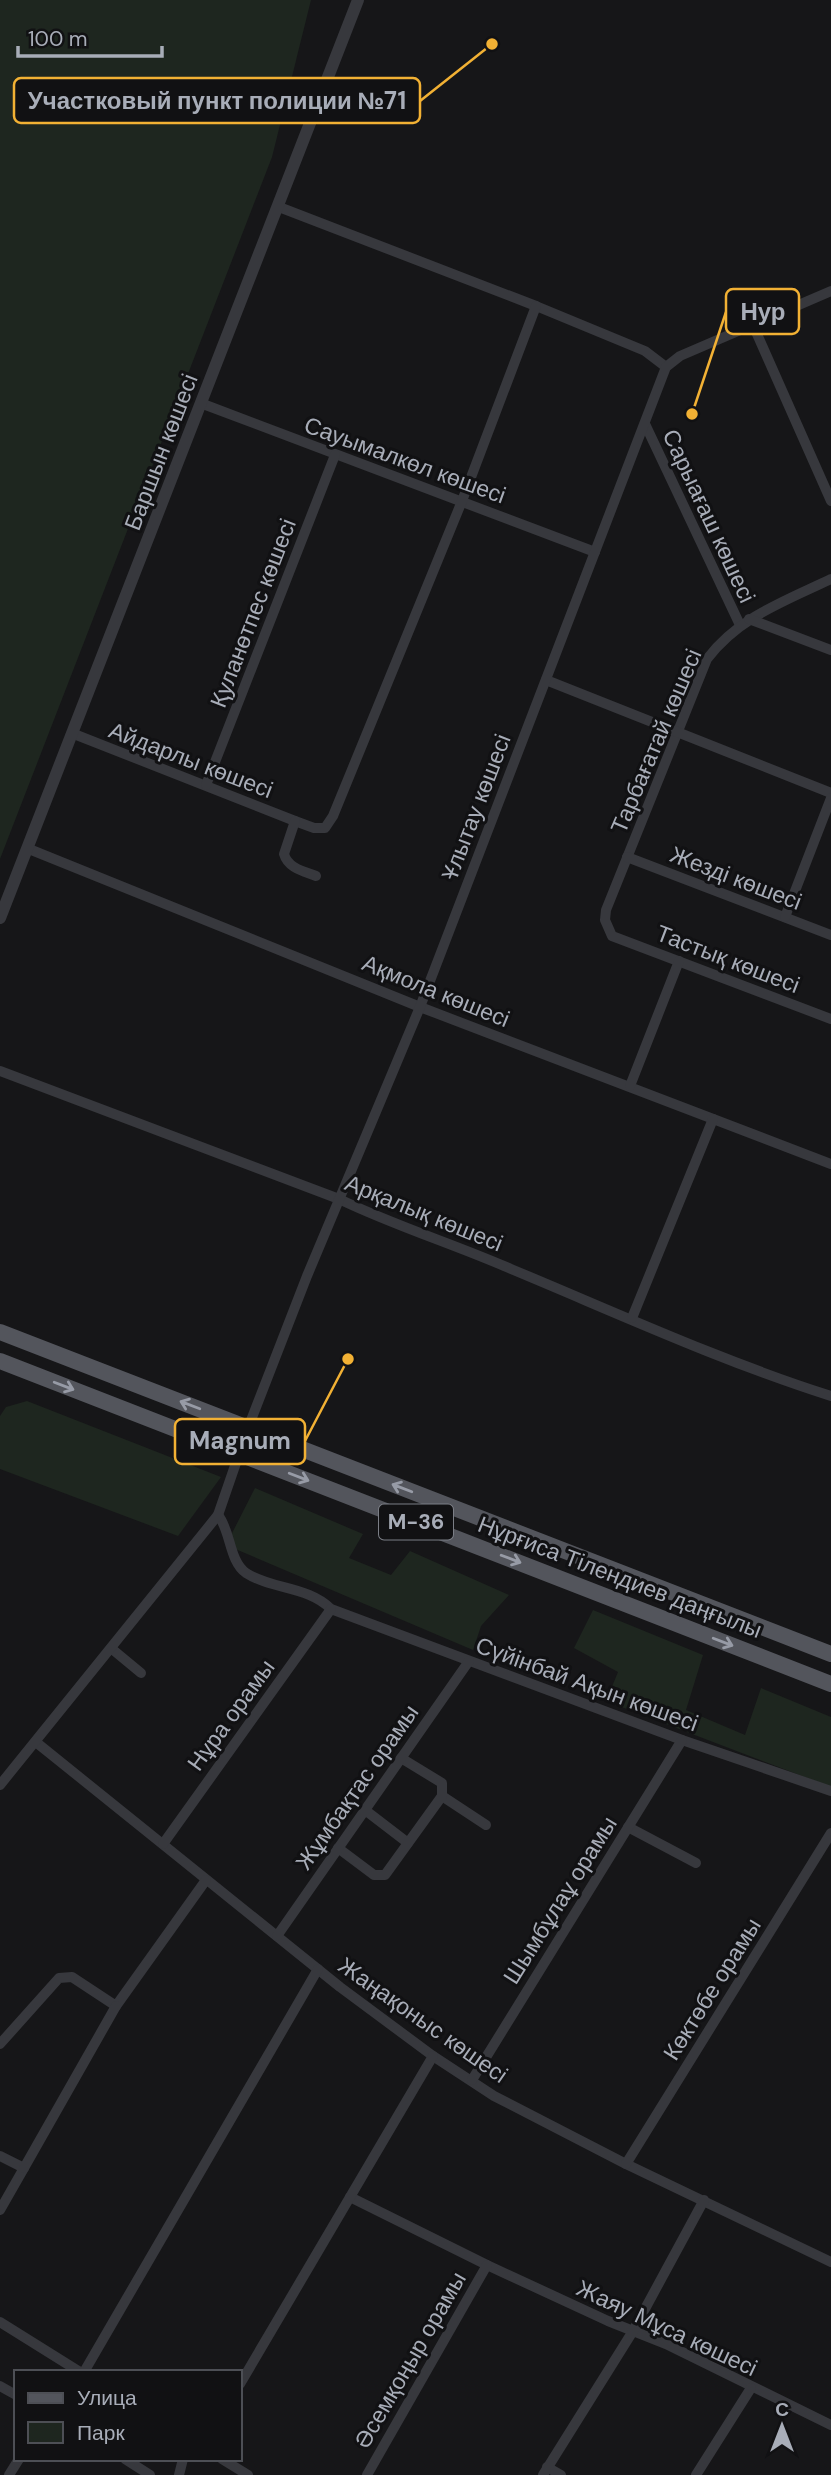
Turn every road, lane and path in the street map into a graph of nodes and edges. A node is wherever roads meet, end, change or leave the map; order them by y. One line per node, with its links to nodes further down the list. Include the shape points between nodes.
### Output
1 (358, 0): 2 (street, Баршын көшесі)
2 (279, 207): 4 (street); 7 (street, Баршын көшесі)
3 (831, 291): 5 (street)
4 (536, 306): 6 (street, via 645,351); 10 (street)
5 (753, 325): 6 (street, via 680,356); 11 (street)
6 (666, 367): 8 (street, Ұлытау көшесі)
7 (203, 404): 9 (street, Сауымалкөл көшесі); 18 (street, Баршын көшесі)
8 (645, 424): 12 (street, Ұлытау көшесі); 14 (street, Сарыағаш көшесі)
9 (335, 455): 10 (street, Сауымалкөл көшесі); 19 (street, Қуланөтпес көшесі)
10 (462, 501): 12 (street, Сауымалкөл көшесі); 21 (street, Айдарлы көшесі, via 325,828)
11 (831, 501)
12 (595, 552): 16 (street, Ұлытау көшесі)
13 (831, 579): 14 (street, Тарбағатай көшесі)
14 (744, 622): 15 (street); 17 (street, Тарбағатай көшесі, via 724,637 707,659)
15 (831, 650)
16 (546, 680): 17 (street); 30 (street, Ұлытау көшесі)
17 (677, 733): 20 (street); 23 (street, Тарбағатай көшесі)
18 (74, 734): 19 (street, Айдарлы көшесі); 22 (street, Баршын көшесі)
19 (206, 785): 21 (street, Айдарлы көшесі)
20 (831, 795): 25 (street)
21 (295, 821): 24 (street, Айдарлы көшесі, via 285,859)
22 (29, 849): 26 (street, Баршын көшесі); 30 (street, Ақмола көшесі)
23 (627, 857): 25 (street, Жезді көшесі); 28 (street, Тарбағатай көшесі, via 606,910)
24 (316, 876)
25 (785, 917): 27 (street, Жезді көшесі)
26 (0, 918)
27 (831, 935)
28 (612, 936): 29 (street, Тастық көшесі)
29 (679, 961): 31 (street, Тастық көшесі); 33 (street)
30 (420, 1007): 33 (street, Ақмола көшесі); 36 (street, Ұлытау көшесі)
31 (831, 1019)
32 (0, 1071): 36 (street, Арқалық көшесі)
33 (630, 1086): 34 (street, Ақмола көшесі)
34 (713, 1119): 35 (street, Ақмола көшесі); 37 (street)
35 (831, 1164)
36 (339, 1199): 37 (street, Арқалық көшесі); 41 (street, Ұлытау көшесі)
37 (632, 1318): 40 (street, Арқалық көшесі, via 746,1369)
38 (0, 1332): 41 (main road, Нұрғиса Тілендиев даңғылы / M-36, one-way to 38)
39 (0, 1361): 42 (main road, Нұрғиса Тілендиев даңғылы / M-36, one-way to 42)
40 (831, 1396)
41 (247, 1428): 42 (street, Ұлытау көшесі); 46 (main road, Нұрғиса Тілендиев даңғылы / M-36, one-way to 41)
42 (239, 1453): 43 (street, Ұлытау көшесі); 49 (main road, Нұрғиса Тілендиев даңғылы / M-36, one-way to 49)
43 (218, 1515): 44 (street, Сүйінбай Ақын көшесі, via 245,1572 315,1597); 45 (street, Ұлытау көшесі)
44 (331, 1609): 47 (street, Сүйінбай Ақын көшесі); 61 (street, Нұра орамы)
45 (112, 1649): 48 (street); 51 (street, Ұлытау көшесі)
46 (831, 1654)
47 (469, 1661): 50 (street, Сүйінбай Ақын көшесі); 52 (street, Жұмбақтас орамы)
48 (141, 1673)
49 (831, 1684)
50 (682, 1740): 54 (street, Сүйінбай Ақын көшесі); 58 (street, Шымбұлаұ орамы)
51 (37, 1743): 53 (street, Ұлытау көшесі); 61 (street, Жаңақоныс көшесі)
52 (401, 1758): 55 (street, via 442,1783); 56 (street, Жұмбақтас орамы)
53 (0, 1786)
54 (831, 1791)
55 (442, 1796): 57 (street); 60 (street)
56 (365, 1810): 60 (street); 62 (street, Жұмбақтас орамы)
57 (486, 1825)
58 (628, 1827): 63 (street); 70 (street, Шымбұлаұ орамы)
59 (831, 1833): 72 (street, Көктөбе орамы)
60 (408, 1843): 62 (street, via 384,1875 374,1875)
61 (163, 1844): 64 (street, Жаңақоныс көшесі)
62 (338, 1848): 65 (street, Жұмбақтас орамы)
63 (696, 1863)
64 (206, 1880): 65 (street, Жаңақоныс көшесі); 67 (street)
65 (277, 1936): 66 (street, Жаңақоныс көшесі)
66 (318, 1969): 69 (street, Жаңақоныс көшесі); 82 (street)
67 (116, 2006): 68 (street, via 72,1977 59,1978); 73 (street)
68 (0, 2043)
69 (433, 2056): 70 (street, Жаңақоныс көшесі); 74 (street)
70 (471, 2080): 72 (street, Жаңақоныс көшесі)
71 (0, 2156): 73 (street)
72 (626, 2164): 75 (street, Жаңақоныс көшесі)
73 (24, 2168): 76 (street)
74 (350, 2197): 78 (street, Жаяу Мұса көшесі); 83 (street)
75 (704, 2200): 77 (street, Жаңақоныс көшесі); 80 (street)
76 (0, 2210)
77 (831, 2261)
78 (487, 2265): 80 (street, Жаяу Мұса көшесі); 91 (street, Әсемқоңыр орамы)
79 (0, 2322): 81 (street)
80 (633, 2331): 84 (street, Жаяу Мұса көшесі); 88 (street)
81 (79, 2370)
82 (83, 2370)
83 (242, 2381)
84 (751, 2388): 85 (street, Жаяу Мұса көшесі); 93 (street)
85 (831, 2426)
86 (128, 2461): 89 (street)
87 (225, 2461): 90 (street)
88 (545, 2471): 92 (street)
89 (150, 2475)
90 (248, 2475)
91 (367, 2475)
92 (561, 2475)
93 (696, 2475)

